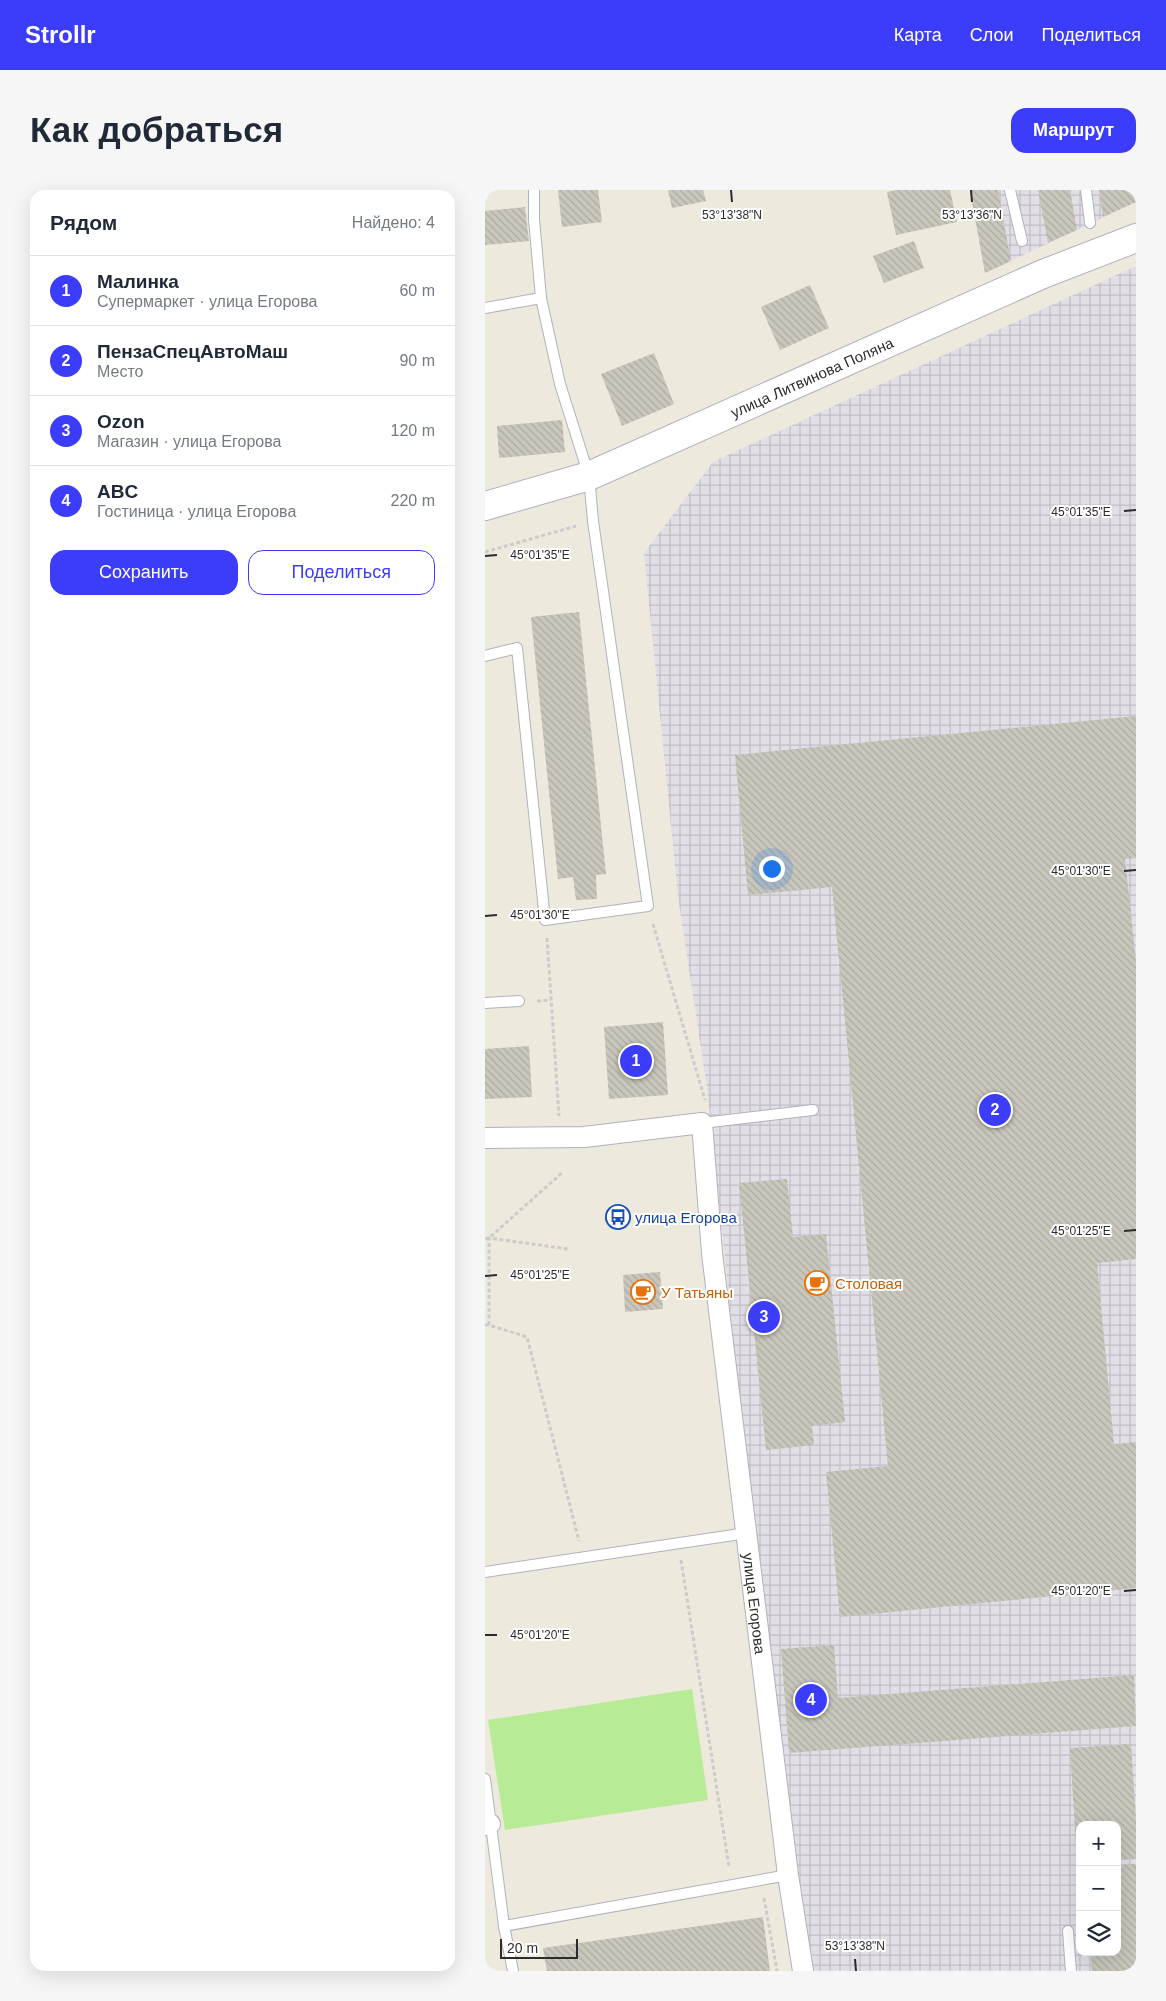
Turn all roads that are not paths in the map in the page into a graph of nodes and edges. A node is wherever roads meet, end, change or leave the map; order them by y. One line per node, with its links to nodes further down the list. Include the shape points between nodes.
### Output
1 (534, 190): 7 (lane)
2 (1011, 190): 6 (lane)
3 (1085, 190): 4 (lane)
4 (1090, 223)
5 (1136, 238): 9 (main road, улица Литвинова Поляна, via 1043,274)
6 (1022, 241)
7 (541, 298): 8 (lane); 9 (lane, via 560,384)
8 (485, 308)
9 (589, 476): 10 (main road, улица Литвинова Поляна); 11 (lane, via 649,906 545,920 517,648)
10 (485, 506)
11 (485, 656)
12 (519, 1002): 13 (lane)
13 (485, 1003)
14 (813, 1110): 15 (lane)
15 (703, 1123): 16 (street, via 584,1137); 17 (street, улица Егорова, via 712,1245)
16 (485, 1138)
17 (747, 1534): 18 (lane); 21 (street, улица Егорова)
18 (485, 1572)
19 (485, 1779): 20 (lane)
20 (488, 1825): 22 (lane)
21 (788, 1875): 22 (lane); 25 (street, улица Егорова)
22 (504, 1926): 24 (lane)
23 (1068, 1931): 26 (lane)
24 (513, 1971)
25 (803, 1971)
26 (1071, 1971)

